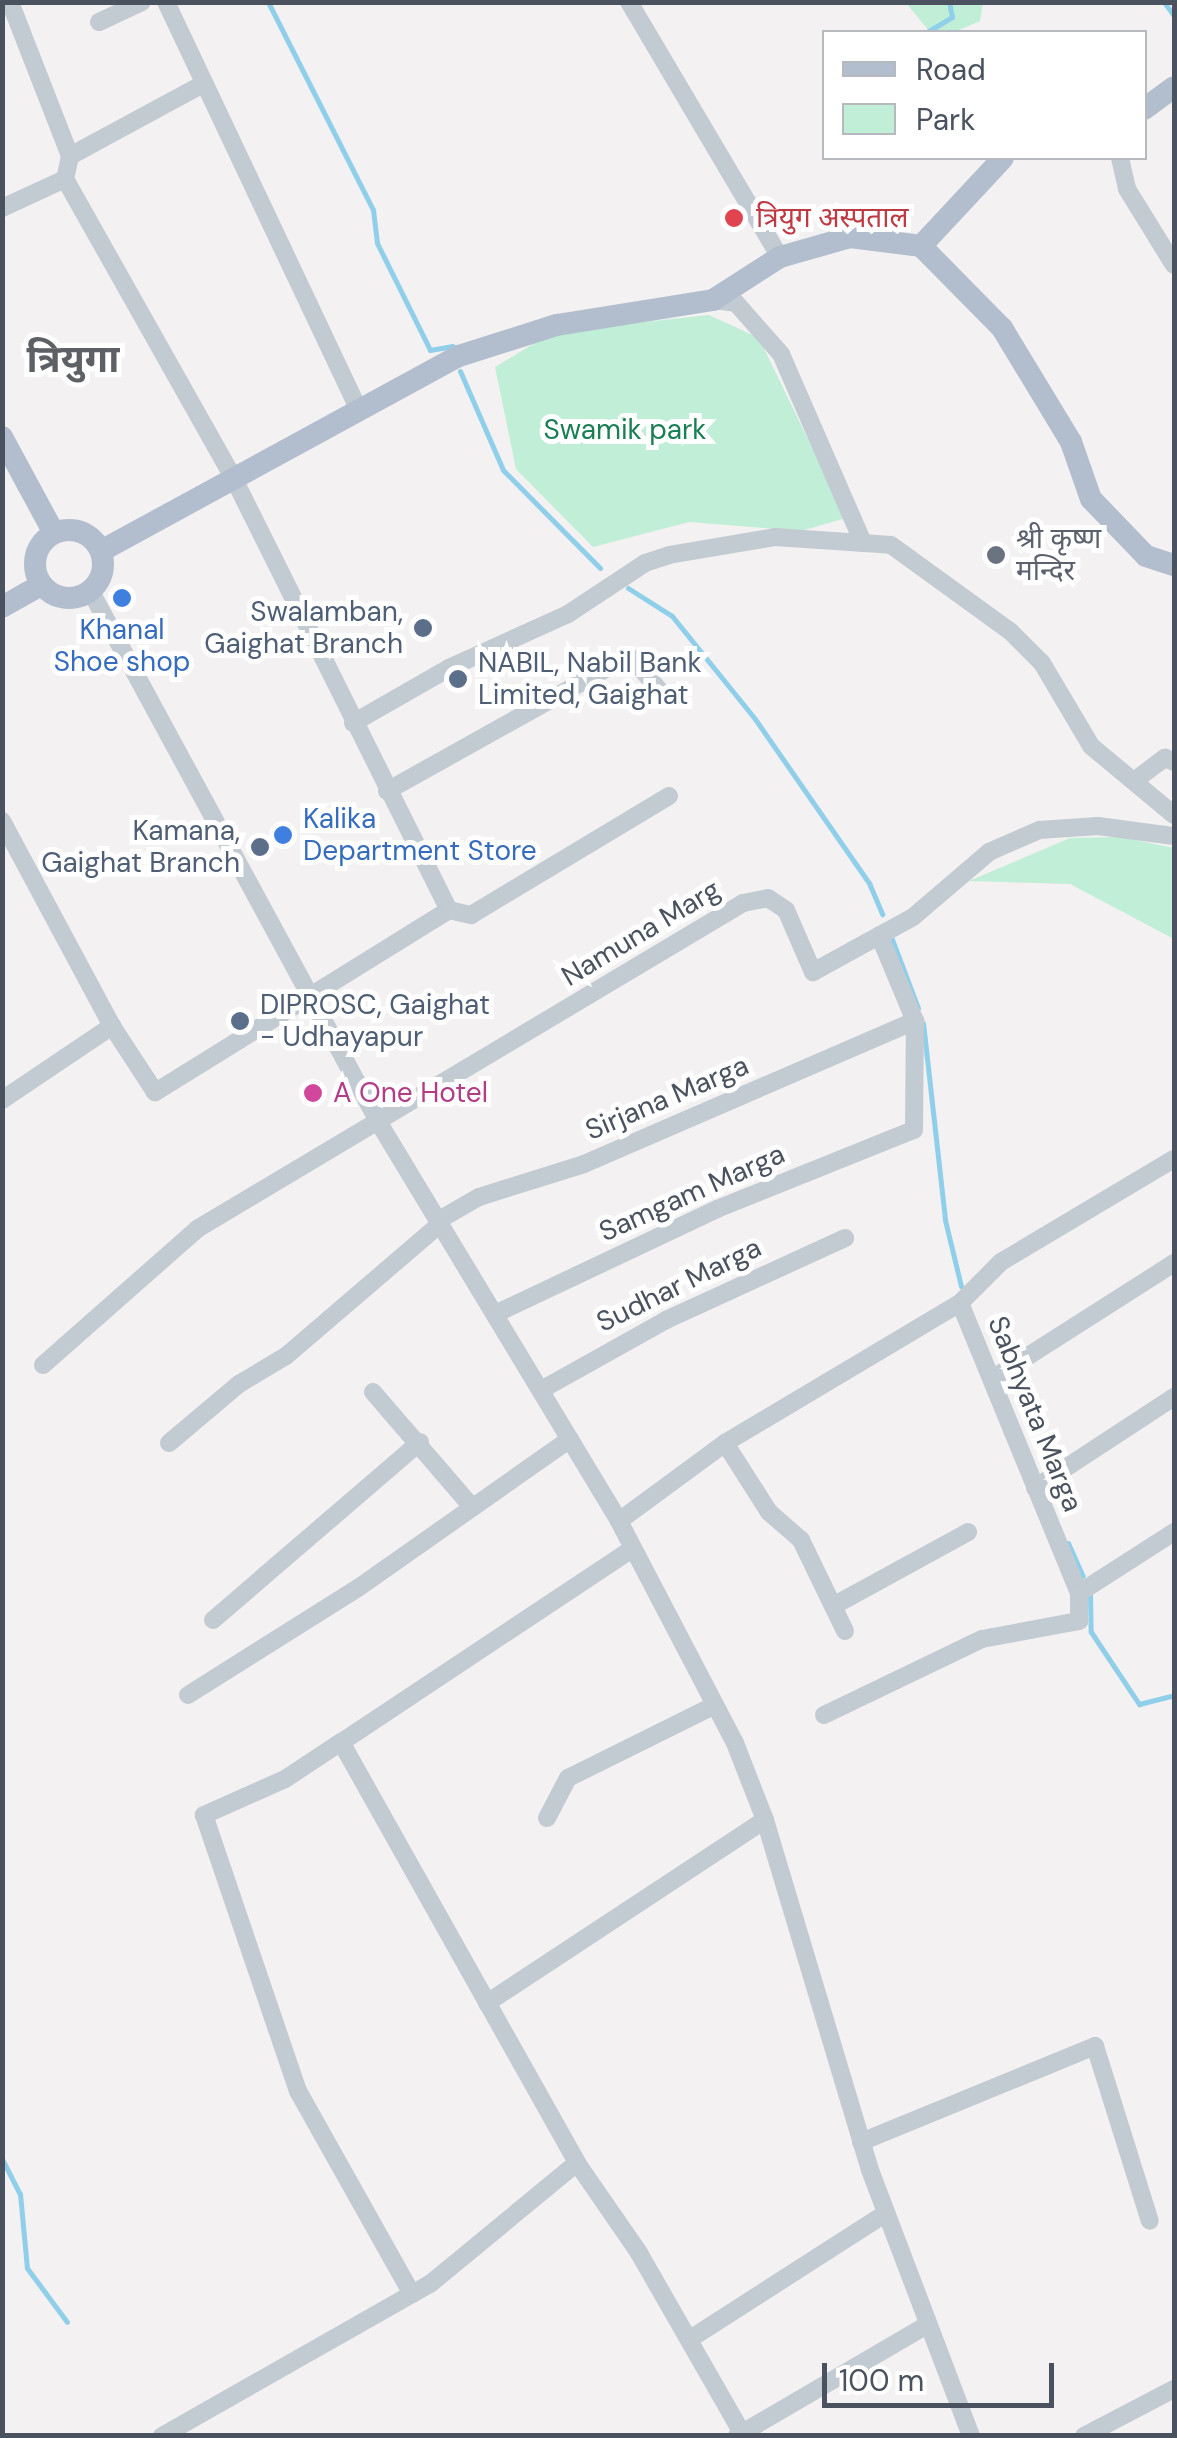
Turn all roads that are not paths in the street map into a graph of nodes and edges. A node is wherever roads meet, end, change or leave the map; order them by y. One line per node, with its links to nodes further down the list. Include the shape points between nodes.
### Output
1 (10, 2): 9 (street)
2 (142, 2): 5 (street)
3 (629, 2): 15 (street)
4 (172, 5): 6 (street)
5 (99, 22)
6 (203, 84): 9 (street); 18 (street)
7 (1174, 88): 8 (main road)
8 (1147, 107)
9 (70, 156): 12 (street)
10 (1001, 160): 14 (main road)
11 (1120, 160): 16 (street, via 1127,189)
12 (65, 180): 13 (street); 20 (street)
13 (2, 208)
14 (921, 246): 15 (main road, via 850,237); 24 (main road, via 1002,328 1054,411 1091,499 1146,556)
15 (780, 258): 17 (main road)
16 (1174, 264)
17 (713, 300): 18 (main road, via 558,325 459,356); 22 (street, via 736,303 781,354)
18 (359, 410): 20 (main road)
19 (2, 437): 21 (main road)
20 (235, 480): 23 (main road); 29 (street)
21 (54, 533): 23 (main road, via 86,534); 25 (main road, via 35,556)
22 (862, 543): 29 (street, via 775,537 645,563 568,614 449,668); 31 (street, via 891,545 1010,631 1042,663 1076,728)
23 (100, 551): 26 (main road, via 100,576)
24 (1174, 565)
25 (41, 585): 26 (main road, via 70,598); 27 (main road)
26 (90, 590): 39 (street)
27 (2, 607)
28 (664, 696): 32 (street, via 633,659 623,659)
29 (353, 723): 32 (street)
30 (1174, 762): 31 (street, via 1165,758)
31 (1134, 780): 34 (street)
32 (388, 791): 37 (street)
33 (669, 796): 37 (street, via 471,915)
34 (1174, 815)
35 (2, 820): 41 (street)
36 (1174, 836): 38 (street, Namuna Marg, via 1098,826 1039,830 989,852 913,918)
37 (449, 910): 39 (street)
38 (879, 935): 40 (street); 43 (street, Namuna Marg, via 813,972 786,910 768,898 743,903)
39 (311, 995): 41 (street, via 156,1092); 43 (street)
40 (915, 1021): 45 (street, Sirjana Marga, via 584,1164 479,1197); 49 (street, Samgam Marga, via 914,1130 717,1209)
41 (112, 1026): 42 (street)
42 (2, 1100)
43 (378, 1123): 45 (street); 50 (street, via 197,1228)
44 (1174, 1158): 48 (street, via 1016,1252)
45 (440, 1221): 49 (street); 58 (street, Sirjana Marga, via 286,1356)
46 (844, 1238): 52 (street, Sudhar Marga, via 666,1320)
47 (1174, 1263): 51 (street)
48 (960, 1304): 51 (street, Sabhyata Marga); 57 (street, Sabhyata Marga)
49 (495, 1314): 52 (street)
50 (44, 1366)
51 (992, 1379): 59 (street, Sabhyata Marga)
52 (541, 1390): 55 (street)
53 (372, 1392): 56 (street)
54 (1174, 1397): 59 (street)
55 (570, 1438): 60 (street); 61 (street)
56 (420, 1442): 60 (street); 67 (street)
57 (724, 1442): 61 (street, Sabhyata Marga); 66 (street, via 769,1512 801,1540)
58 (169, 1443)
59 (1035, 1488): 65 (street, Sabhyata Marga)
60 (471, 1506): 69 (street, via 358,1588)
61 (619, 1520): 64 (street)
62 (968, 1532): 66 (street)
63 (1174, 1532): 65 (street)
64 (632, 1549): 70 (street); 72 (street)
65 (1080, 1593): 71 (street, via 1080,1621 982,1639)
66 (834, 1606): 68 (street)
67 (213, 1620)
68 (845, 1631)
69 (188, 1695)
70 (715, 1704): 73 (street, via 568,1778); 74 (street)
71 (824, 1715)
72 (340, 1742): 75 (street); 80 (street, via 285,1779 204,1815 298,2090)
73 (546, 1818)
74 (764, 1820): 75 (street); 76 (street)
75 (486, 2003): 77 (street)
76 (861, 2142): 78 (street); 79 (street, via 1095,2046)
77 (577, 2164): 80 (street); 82 (street)
78 (886, 2213): 81 (street); 82 (street)
79 (1150, 2220)
80 (412, 2294): 85 (street)
81 (926, 2325): 84 (street); 86 (street)
82 (690, 2339): 84 (street)
83 (1174, 2389): 87 (street)
84 (741, 2435)
85 (162, 2436)
86 (971, 2436)
87 (1084, 2436)

